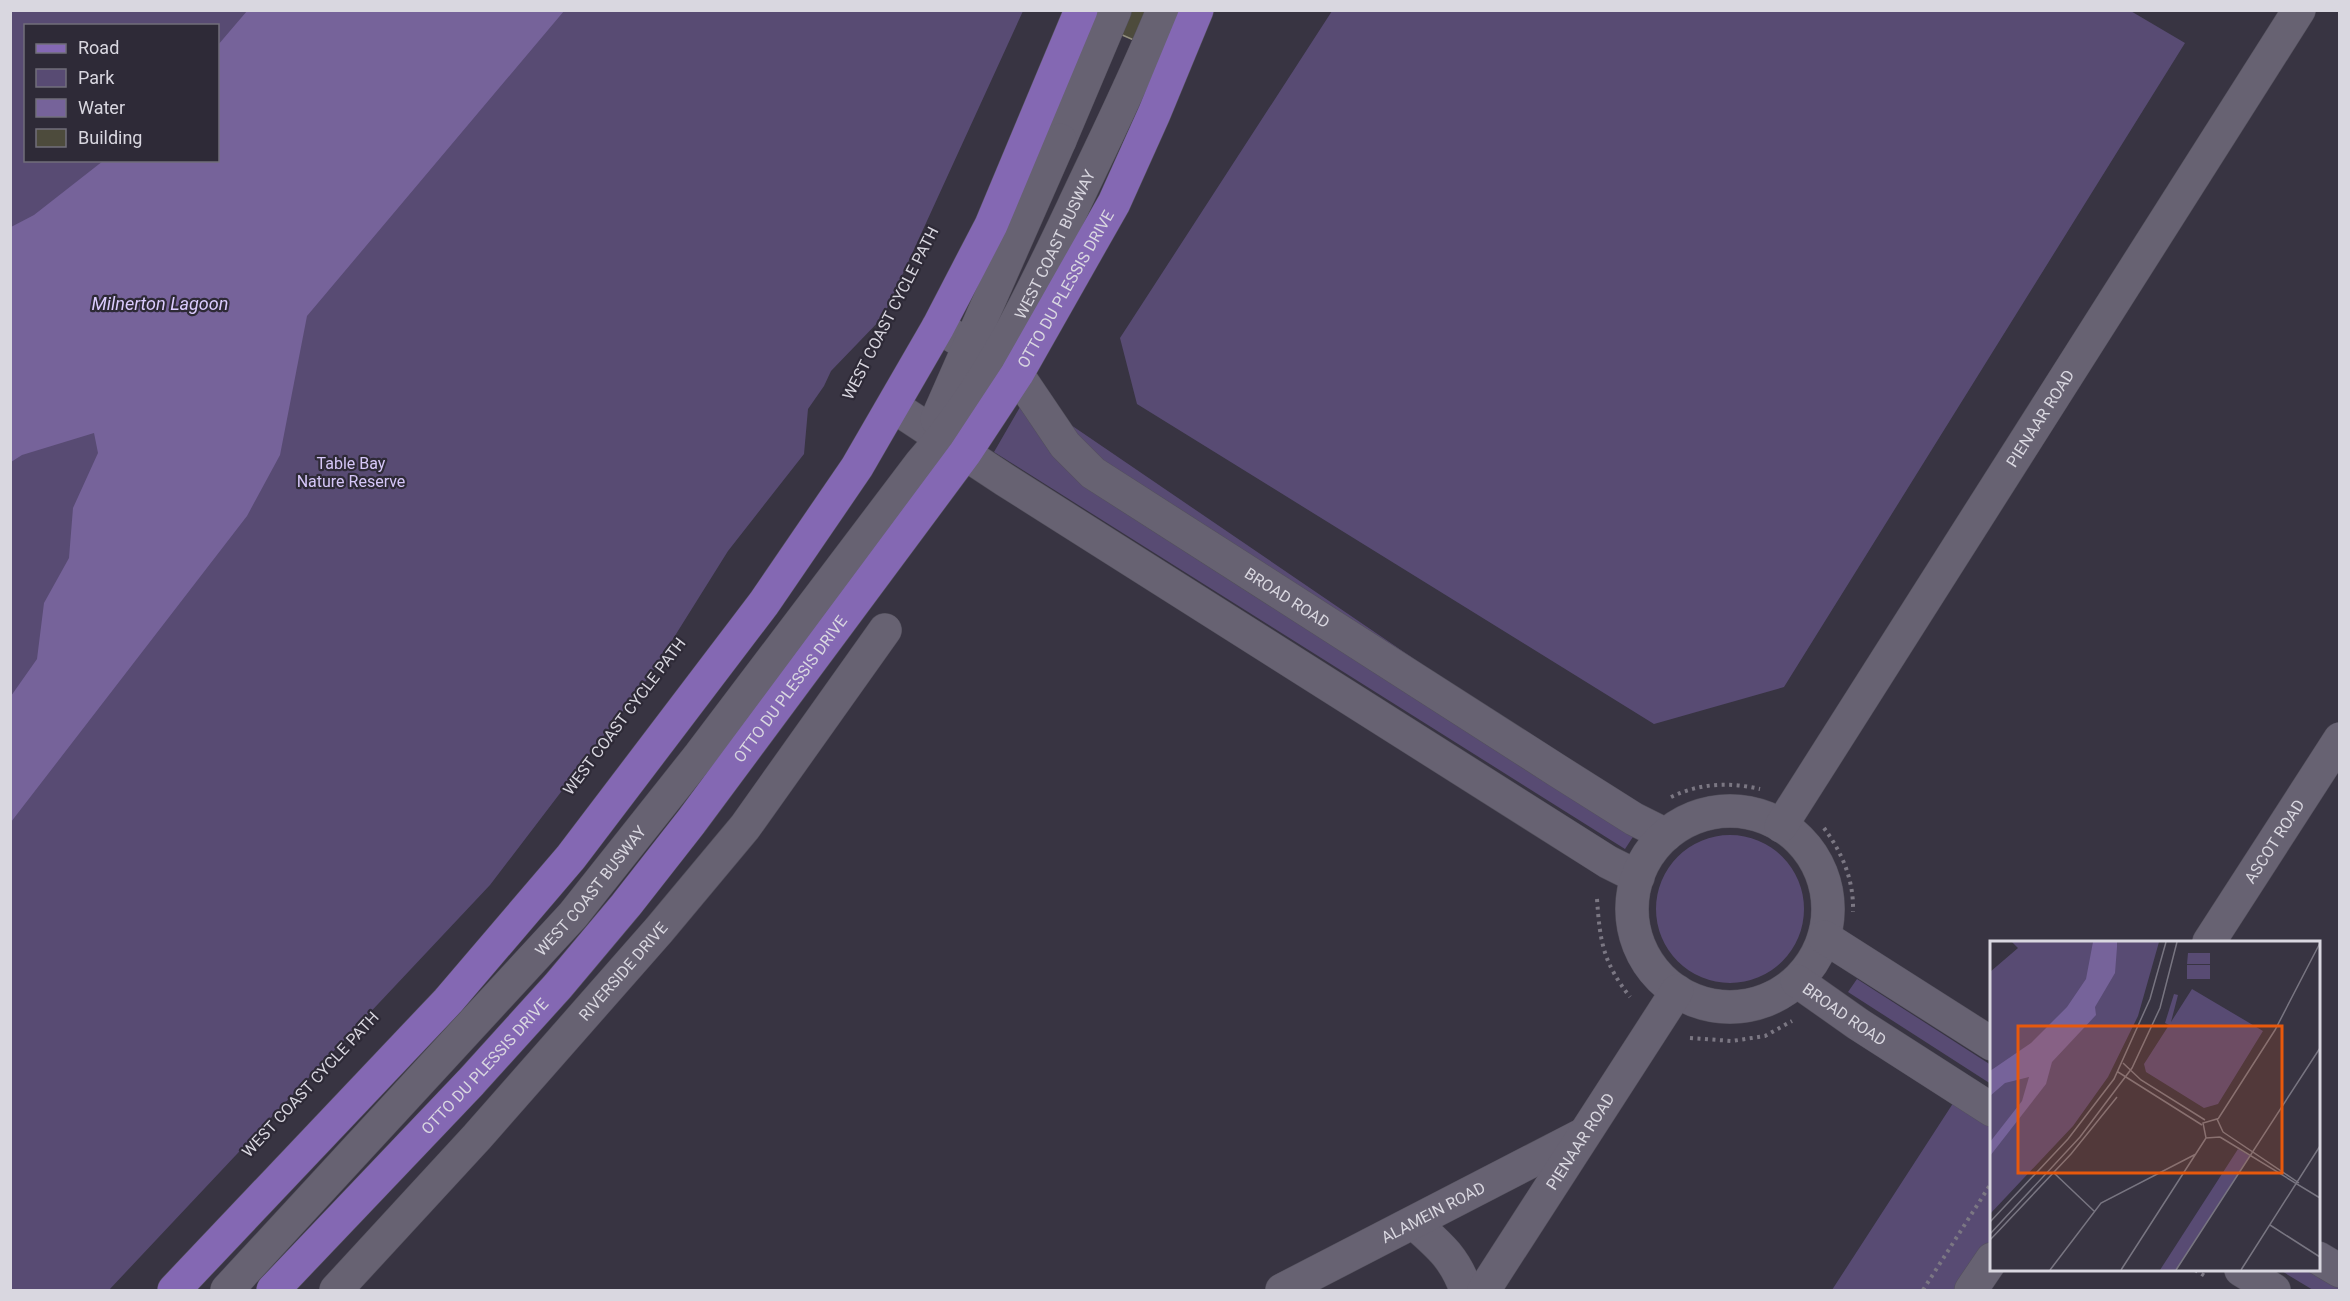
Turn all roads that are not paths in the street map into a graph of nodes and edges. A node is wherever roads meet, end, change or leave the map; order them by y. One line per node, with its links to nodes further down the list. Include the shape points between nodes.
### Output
1 (1081, 10): 7 (main road)
2 (1115, 10): 6 (street, WEST COAST BUSWAY)
3 (1163, 10): 9 (street, WEST COAST BUSWAY, via 1055,245)
4 (1197, 10): 9 (main road, OTTO DU PLESSIS DRIVE, via 1114,203)
5 (2299, 10): 16 (street, PIENAAR ROAD)
6 (1060, 140): 7 (street, WEST COAST BUSWAY); 9 (street, WEST COAST BUSWAY)
7 (991, 225): 8 (main road)
8 (938, 327): 9 (street, BROAD ROAD); 10 (main road)
9 (995, 360): 11 (main road, OTTO DU PLESSIS DRIVE); 11 (street, WEST COAST BUSWAY); 12 (street, BROAD ROAD, via 1093,473)
10 (893, 406): 11 (street); 31 (main road, via 857,467 764,603 571,857 447,1001)
11 (946, 441): 13 (street); 32 (street, WEST COAST BUSWAY, via 921,463 573,915); 33 (main road, OTTO DU PLESSIS DRIVE, via 691,822 626,905 479,1073)
12 (1258, 579): 13 (street); 17 (street, BROAD ROAD, via 1634,819)
13 (1227, 620): 18 (street, via 1608,862)
14 (885, 630): 34 (street, RIVERSIDE DRIVE, via 745,828 477,1137)
15 (2340, 739): 20 (street, ASCOT ROAD)
16 (1782, 826): 17 (street, BROAD ROAD, via 1761,816 1722,812 1696,818); 19 (street, BROAD ROAD, via 1805,846 1820,869 1828,908)
17 (1666, 835): 18 (street, BROAD ROAD, via 1653,848)
18 (1638, 877): 22 (street, BROAD ROAD, via 1632,911 1636,937 1655,972)
19 (1824, 937): 21 (street, via 1815,958); 23 (street)
20 (2210, 941)
21 (1797, 981): 22 (street, BROAD ROAD, via 1764,1001 1738,1006 1712,1005); 24 (street, BROAD ROAD)
22 (1677, 991): 25 (street, PIENAAR ROAD)
23 (1990, 1043)
24 (1990, 1109)
25 (1584, 1134): 26 (street, ALAMEIN ROAD); 37 (street, PIENAAR ROAD)
26 (1414, 1223): 35 (street, ALAMEIN ROAD); 36 (street, via 1446,1251)
27 (2320, 1259): 30 (street)
28 (1990, 1262): 38 (street)
29 (2244, 1271): 39 (street)
30 (2340, 1271)
31 (174, 1290)
32 (227, 1290)
33 (273, 1290)
34 (336, 1290)
35 (1282, 1290)
36 (1466, 1290)
37 (1484, 1290)
38 (1971, 1290)
39 (2274, 1290)

